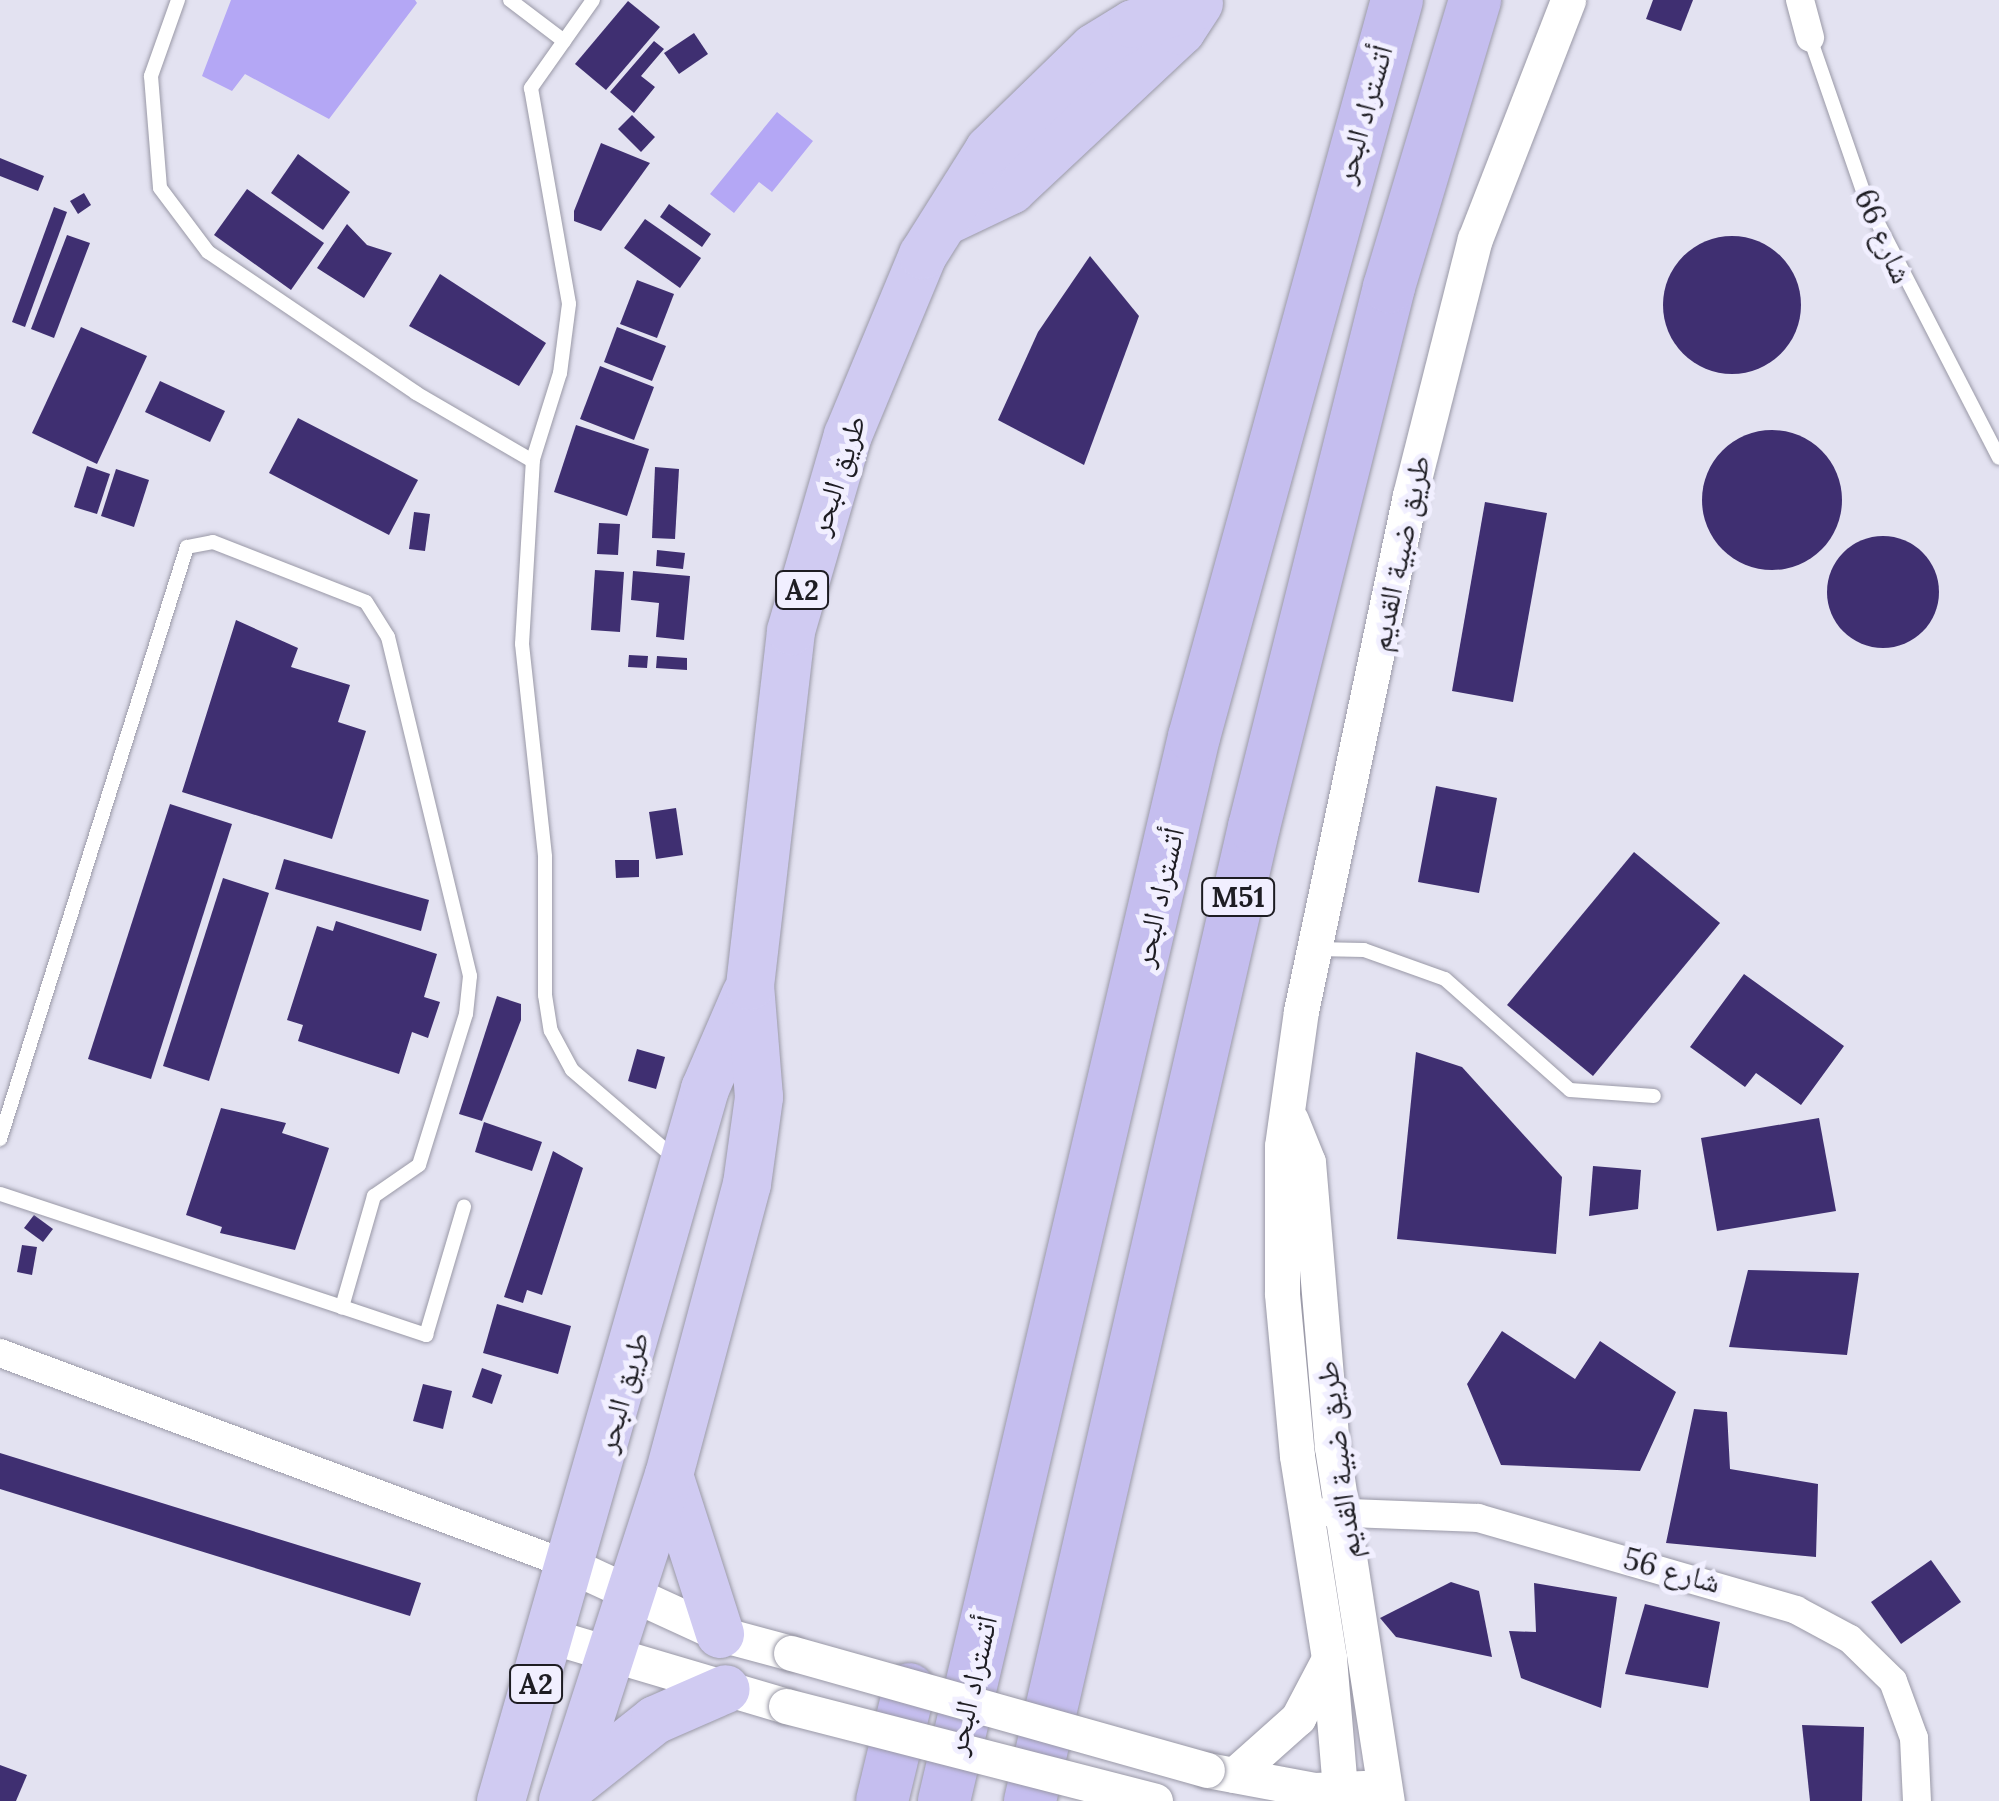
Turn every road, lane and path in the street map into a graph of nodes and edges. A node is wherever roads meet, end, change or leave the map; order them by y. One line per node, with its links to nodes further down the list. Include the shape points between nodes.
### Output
1 (178, 0): 16 (lane, via 150,76 160,188 208,252 416,393)
2 (510, 0): 11 (lane)
3 (593, 0): 11 (lane)
4 (1397, 0): 46 (highway, أتستراد البحر / M51, via 1194,736)
5 (1475, 0): 47 (highway, M51, via 1389,288 1254,827)
6 (1568, 0): 17 (street, طريق ضبية القديم, via 1475,238 1410,496)
7 (1800, 0): 10 (street, شارع 66)
8 (1199, 3): 9 (highway, A2)
9 (1139, 27): 12 (highway, A2); 13 (highway, A2)
10 (1810, 38): 15 (lane, شارع 66, via 1866,200)
11 (564, 41): 16 (lane, via 530,88 568,304 560,373)
12 (1022, 110): 13 (highway); 14 (highway, A2)
13 (1063, 142): 14 (highway, A2, via 1011,190)
14 (948, 220): 18 (highway, طريق البحر / A2, via 890,323 842,450 796,615)
15 (1999, 458)
16 (533, 461): 22 (lane, via 522,644 545,856 551,1030 596,1098)
17 (1314, 948): 19 (lane, via 1364,950 1445,978 1570,1090); 20 (street, طريق ضبية القديم)
18 (750, 986): 22 (highway, طريق البحر / A2, via 705,1089); 23 (highway, طريق البحر / A2, via 759,1096)
19 (1654, 1096)
20 (1291, 1120): 29 (street, طريق ضبية القديم, via 1308,1162); 30 (street, طريق ضبية القديم, via 1281,1162 1282,1293)
21 (0, 1138): 26 (lane, via 186,547 214,542 349,593 379,616 388,637 470,976 466,1014 418,1165 374,1196)
22 (686, 1167): 23 (highway); 31 (highway, طريق البحر / A2)
23 (746, 1184): 28 (highway, طريق البحر / A2)
24 (0, 1194): 26 (lane)
25 (464, 1207): 26 (lane, via 426,1335)
26 (342, 1307)
27 (0, 1353): 31 (street)
28 (669, 1475): 32 (highway, طريق البحر / A2); 33 (highway)
29 (1342, 1511): 30 (street, شارع 56); 42 (street, طريق ضبية القديم); 48 (street, شارع 56, via 1478,1518 1796,1610 1850,1639 1893,1682 1914,1738)
30 (1303, 1512): 36 (street, طريق ضبية القديم)
31 (572, 1566): 32 (street); 34 (highway, طريق البحر / A2)
32 (631, 1593): 33 (street); 35 (highway, طريق البحر / A2)
33 (720, 1634): 38 (street, bridge, via 791,1653)
34 (550, 1636): 35 (street); 44 (highway, طريق البحر / A2)
35 (611, 1656): 37 (street); 43 (highway, طريق البحر / A2)
36 (1330, 1658): 39 (street, via 1298,1718); 41 (street, طريق ضبية القديم)
37 (726, 1689): 38 (street, bridge, via 786,1706); 43 (highway, via 655,1720)
38 (904, 1714): 40 (street, bridge); 40 (street, bridge); 45 (highway)
39 (1220, 1772): 40 (street, bridge); 41 (street)
40 (1121, 1785)
41 (1341, 1794): 42 (street)
42 (1386, 1795)
43 (564, 1796)
44 (501, 1801)
45 (882, 1801)
46 (944, 1801)
47 (1030, 1801)
48 (1917, 1801)

